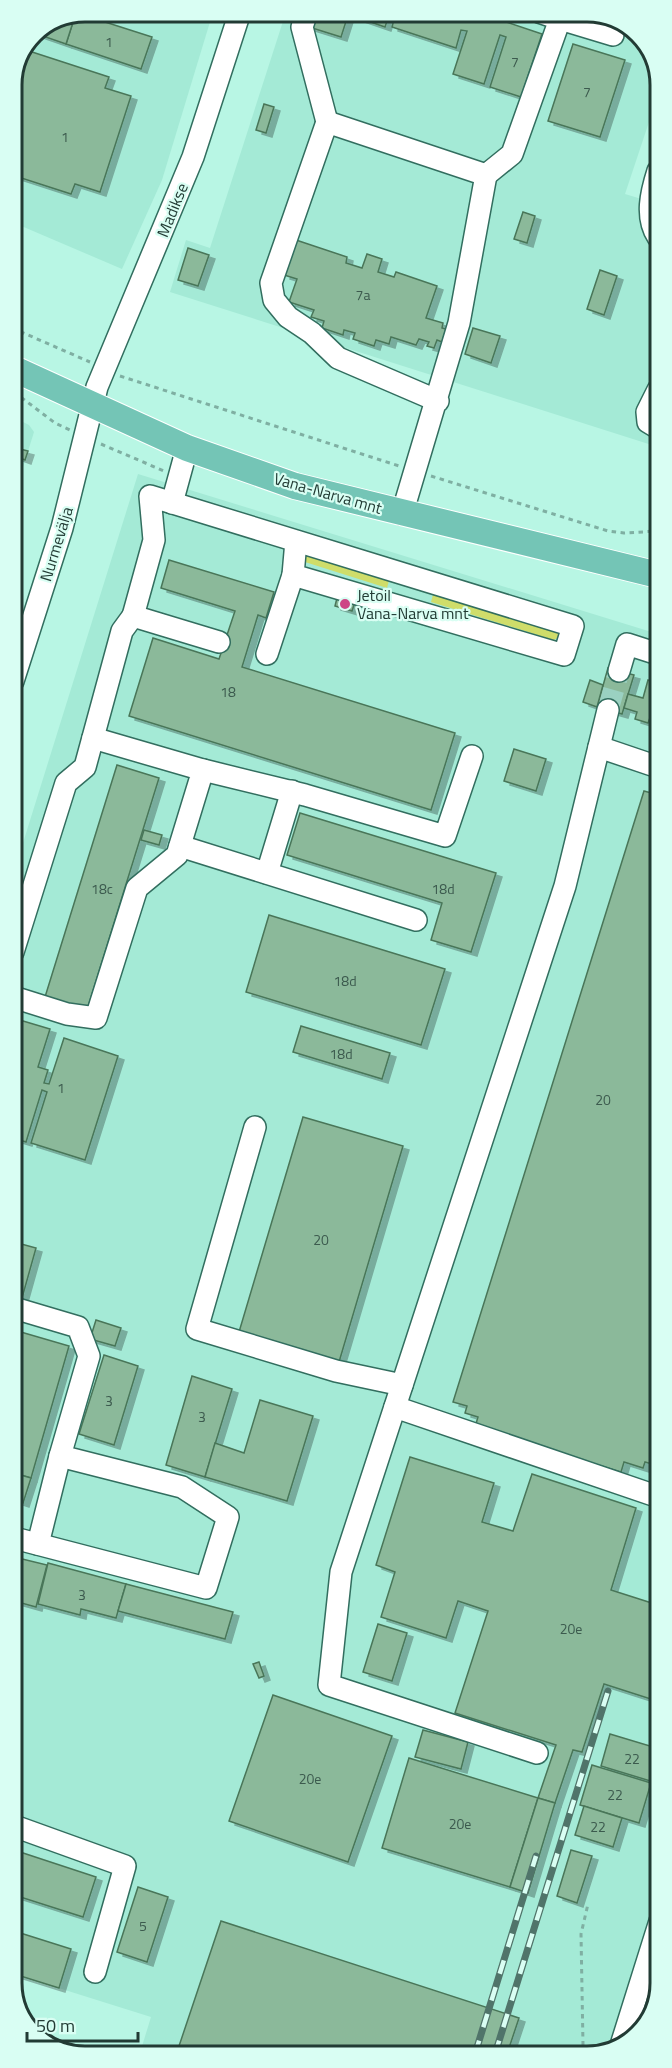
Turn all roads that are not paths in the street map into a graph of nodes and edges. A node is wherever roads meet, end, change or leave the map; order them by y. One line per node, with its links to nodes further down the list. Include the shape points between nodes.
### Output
1 (237, 22): 10 (street, Madikse, via 194,157)
2 (304, 22): 6 (street)
3 (559, 23): 7 (street, via 512,154)
4 (573, 23): 5 (street)
5 (613, 35)
6 (327, 122): 7 (street); 9 (street, via 271,283 274,300 288,317 338,358)
7 (486, 175): 9 (street, via 459,323)
8 (22, 372): 10 (main road, Vana-Narva mnt)
9 (438, 401): 15 (street)
10 (92, 404): 13 (main road, Vana-Narva mnt); 24 (street, Nurmevälja, via 62,528)
11 (650, 406): 12 (street)
12 (650, 424)
13 (187, 448): 14 (street); 15 (main road, Vana-Narva mnt, via 295,486)
14 (172, 503): 16 (street); 21 (street, via 150,496 154,540)
15 (402, 514): 17 (main road, Vana-Narva mnt)
16 (296, 541): 18 (street); 19 (street)
17 (650, 573)
18 (292, 575): 20 (street); 25 (street)
19 (416, 578): 20 (street); 20 (street, via 573,626 564,655)
20 (407, 609)
21 (133, 616): 22 (street); 28 (street, via 122,631)
22 (219, 642)
23 (650, 651): 26 (street, via 627,644)
24 (22, 653)
25 (267, 654)
26 (619, 671)
27 (608, 710): 29 (street)
28 (93, 738): 32 (street); 37 (street, via 85,767 66,783)
29 (599, 747): 31 (street); 41 (street, via 565,886)
30 (472, 756): 33 (street, via 445,836)
31 (650, 764)
32 (203, 770): 33 (street); 34 (street)
33 (292, 791): 35 (street)
34 (180, 846): 35 (street); 38 (street, via 177,855 137,888 96,1018 66,1014)
35 (267, 873): 36 (street)
36 (416, 920)
37 (22, 923)
38 (22, 1000)
39 (255, 1127): 41 (street, via 197,1329 336,1371)
40 (22, 1310): 43 (street, via 78,1327 89,1356)
41 (402, 1385): 42 (street)
42 (395, 1407): 44 (street); 47 (street, via 341,1572 329,1685)
43 (60, 1456): 46 (street); 46 (street, via 182,1487 228,1517 206,1588)
44 (650, 1494)
45 (22, 1540): 46 (street)
46 (38, 1544)
47 (537, 1753)
48 (22, 1829): 50 (street, via 125,1866)
49 (650, 1953): 51 (street)
50 (95, 1972)
51 (625, 2032)

